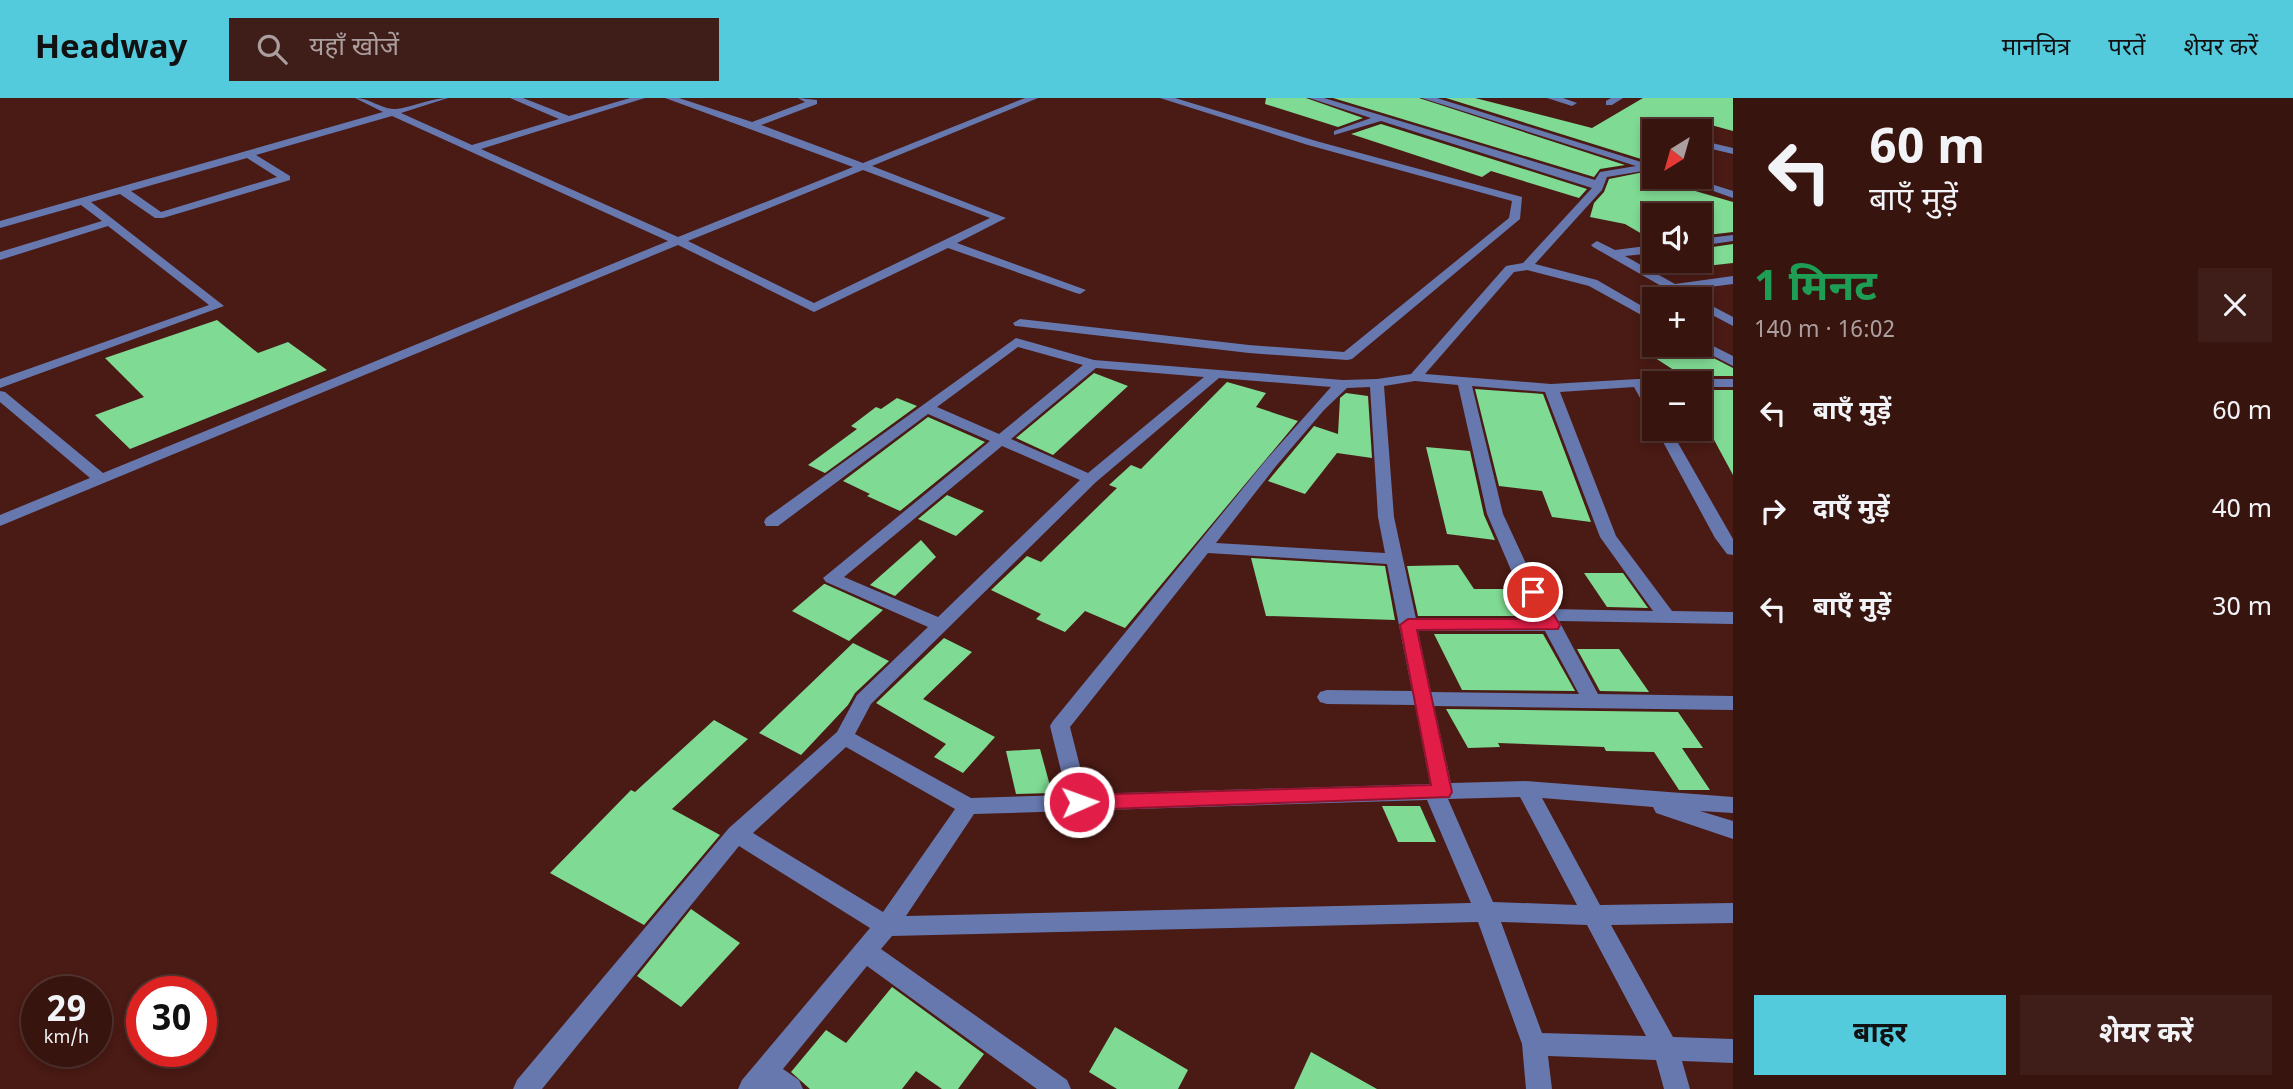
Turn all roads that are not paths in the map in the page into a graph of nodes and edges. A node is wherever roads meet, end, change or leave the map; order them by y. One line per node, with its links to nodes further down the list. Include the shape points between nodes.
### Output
1 (360, 98): 14 (street)
2 (443, 98): 14 (street)
3 (515, 98): 16 (street)
4 (640, 98): 16 (street)
5 (670, 98): 17 (street)
6 (803, 98): 17 (street, via 814,102)
7 (1033, 98): 24 (street)
8 (1165, 98): 49 (street, via 1518,199 1514,219 1348,356)
9 (1314, 98): 15 (street)
10 (1427, 98): 12 (street)
11 (1552, 98): 13 (street)
12 (1446, 101): 23 (street)
13 (1572, 103)
14 (390, 114): 20 (street); 22 (street)
15 (1379, 118): 18 (street); 26 (street)
16 (568, 119): 20 (street)
17 (752, 125): 24 (street)
18 (1338, 134)
19 (1712, 145): 21 (street)
20 (472, 148): 34 (street)
21 (1733, 151)
22 (248, 154): 28 (street); 28 (street, via 286,178 159,215)
23 (1642, 164)
24 (864, 168): 34 (street); 36 (street, via 1000,218)
25 (1642, 168): 26 (street, via 1604,174)
26 (1597, 184): 41 (street, via 1588,200)
27 (1712, 186): 29 (street)
28 (122, 190): 30 (street)
29 (1730, 191)
30 (83, 201): 31 (street); 32 (street)
31 (110, 222): 40 (street); 59 (street, via 218,306)
32 (0, 225)
33 (1733, 238): 35 (street)
34 (678, 240): 36 (street, via 814,307); 67 (street)
35 (1712, 241)
36 (945, 243): 45 (street)
37 (1597, 245): 39 (street)
38 (1642, 250): 39 (street)
39 (1613, 254): 43 (street)
40 (0, 256)
41 (1527, 266): 47 (street, via 1593,283); 54 (street, via 1510,269)
42 (1733, 280): 44 (street)
43 (1671, 287)
44 (1680, 287)
45 (1080, 290)
46 (1712, 310): 48 (street)
47 (1642, 311)
48 (1733, 322)
49 (1020, 323)
50 (1712, 350): 51 (street)
51 (1733, 362)
52 (1093, 363): 53 (street); 64 (street, via 1016,342); 65 (street)
53 (1216, 374): 60 (street); 68 (street)
54 (1415, 377): 55 (street); 56 (street)
55 (1464, 382): 61 (street); 76 (street, via 1495,514)
56 (1377, 383): 60 (street); 73 (street, via 1386,517)
57 (1639, 383): 58 (street); 61 (street); 62 (street)
58 (1733, 383)
59 (0, 384)
60 (1342, 384): 71 (street)
61 (1551, 388): 74 (street, via 1608,537)
62 (1642, 389)
63 (0, 395): 67 (street)
64 (927, 408): 65 (street); 70 (street)
65 (1000, 438): 68 (street); 77 (street, via 832,578)
66 (1670, 441): 72 (street)
67 (100, 478): 69 (street)
68 (1090, 479): 77 (street)
69 (0, 521)
70 (772, 522)
71 (1204, 547): 73 (street); 87 (street, via 1060,726)
72 (1733, 550)
73 (1395, 559): 78 (street)
74 (1667, 617): 75 (street); 76 (street)
75 (1733, 618)
76 (1549, 620): 78 (street); 81 (street)
77 (940, 625): 83 (street, via 864,700)
78 (1408, 625): 80 (street)
79 (1327, 697): 80 (street)
80 (1424, 699): 81 (street); 85 (street)
81 (1592, 700): 82 (street)
82 (1733, 703)
83 (844, 737): 89 (street); 91 (street)
84 (1526, 789): 85 (street); 86 (street); 94 (street)
85 (1438, 792): 87 (street); 92 (street)
86 (1638, 798): 88 (street); 90 (street)
87 (1079, 802): 89 (street)
88 (1733, 805)
89 (968, 806): 95 (street)
90 (1733, 830)
91 (737, 834): 95 (street); 101 (street)
92 (1486, 912): 94 (street); 95 (street); 97 (street)
93 (1733, 913): 94 (street)
94 (1596, 915): 98 (street)
95 (886, 926): 96 (street)
96 (865, 951): 100 (street); 103 (street)
97 (1534, 1044): 98 (street); 104 (street)
98 (1666, 1049): 99 (street); 105 (street)
99 (1733, 1051)
100 (759, 1080): 102 (street)
101 (526, 1089)
102 (790, 1089)
103 (1058, 1089)
104 (1539, 1089)
105 (1677, 1089)

